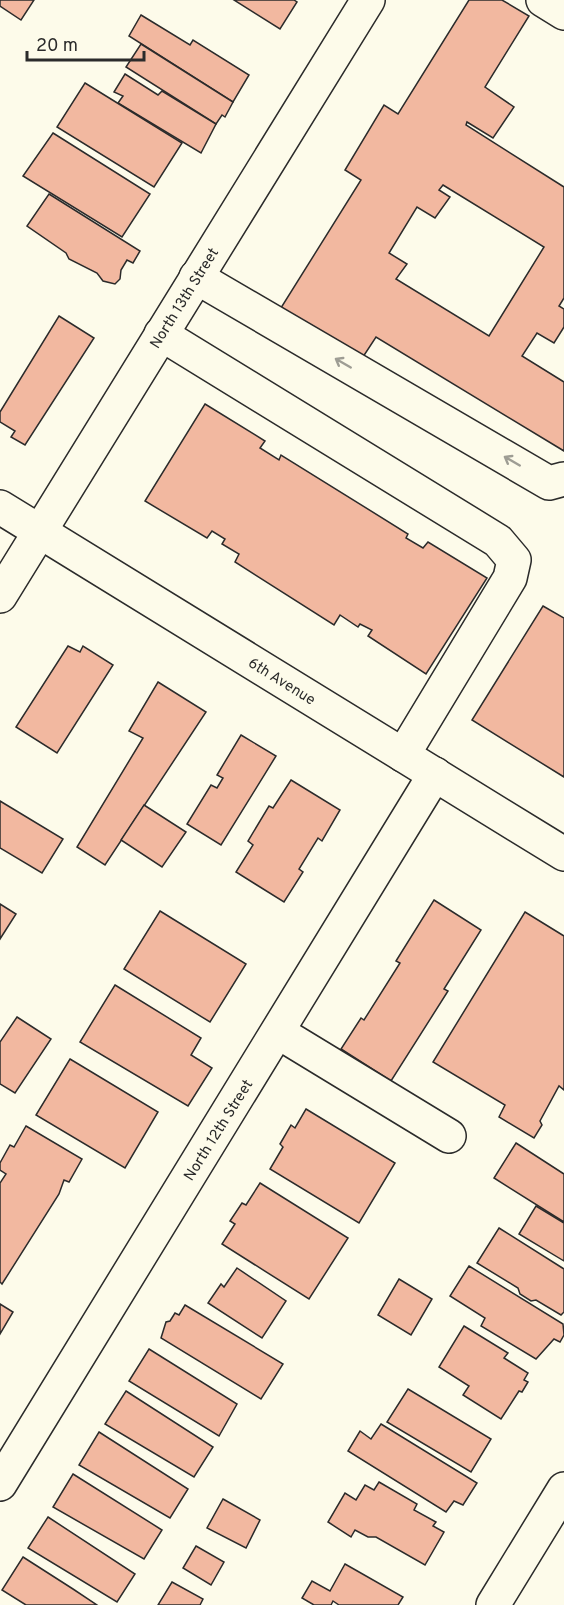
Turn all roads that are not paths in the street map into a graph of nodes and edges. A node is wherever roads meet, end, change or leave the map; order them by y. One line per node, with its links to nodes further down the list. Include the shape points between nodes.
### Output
1 (368, 0): 4 (street, North 13th Street)
2 (543, 0): 3 (street)
3 (564, 13)
4 (196, 277): 5 (street, North 13th Street); 6 (street, one-way to 4, via 549,483)
5 (161, 334): 8 (street, North 13th Street); 10 (street, via 498,541 514,560 510,578)
6 (564, 479)
7 (0, 507): 8 (street, 6th Avenue)
8 (39, 531): 9 (street, North 13th Street); 10 (street, 6th Avenue)
9 (0, 596)
10 (403, 755): 11 (street, 6th Avenue)
11 (435, 774): 12 (street, 6th Avenue); 13 (street, North 12th Street)
12 (564, 854)
13 (278, 1032): 14 (street); 15 (street, North 12th Street)
14 (449, 1136)
15 (0, 1484)
16 (564, 1489): 17 (street)
17 (493, 1605)

